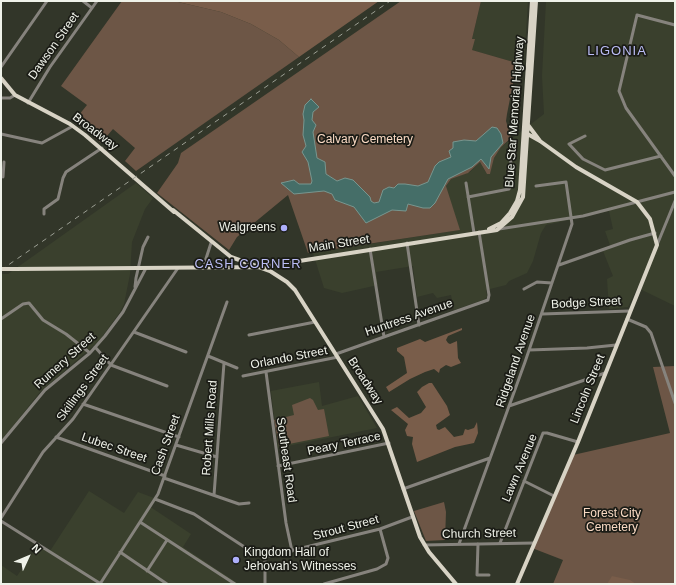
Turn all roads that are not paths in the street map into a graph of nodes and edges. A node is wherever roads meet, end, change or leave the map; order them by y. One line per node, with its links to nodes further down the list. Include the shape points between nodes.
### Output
1 (47, 1): 8 (street)
2 (83, 1): 6 (street)
3 (97, 1): 6 (street, Dawson Street)
4 (532, 1): 15 (main road, Blue Star Memorial Highway)
5 (536, 1): 13 (main road, Blue Star Memorial Highway)
6 (92, 8): 12 (street, Dawson Street)
7 (675, 25): 21 (street, via 637,15 620,81 620,95 626,108)
8 (1, 67)
9 (1, 78): 10 (main road, Broadway)
10 (15, 95): 11 (street); 12 (main road, Broadway)
11 (1, 98)
12 (28, 103): 14 (main road, Broadway)
13 (528, 124): 15 (main road, Blue Star Memorial Highway); 18 (main road)
14 (73, 126): 16 (street, via 42,143); 19 (main road, Broadway)
15 (526, 133): 18 (main road); 34 (main road, Blue Star Memorial Highway, via 521,204 510,220); 35 (main road, Blue Star Memorial Highway, via 515,205 501,223)
16 (1, 134)
17 (585, 136): 21 (street, via 569,144 583,159 605,170)
18 (540, 141): 31 (main road, via 576,167)
19 (102, 148): 32 (street, via 66,172 58,199 44,209); 39 (main road, Broadway)
20 (510, 154): 29 (street, via 512,174 511,186 508,189)
21 (661, 156): 24 (street)
22 (4, 162): 23 (street)
23 (2, 172): 25 (street)
24 (675, 176)
25 (3, 177)
26 (466, 183): 29 (street)
27 (536, 186): 33 (street, Ridgeland Avenue, via 566,182)
28 (675, 192): 31 (street, Main Street)
29 (468, 196): 36 (street)
30 (675, 201): 41 (street, Lincoln Street)
31 (637, 202): 33 (street, Main Street); 37 (main road, via 650,219)
32 (44, 214)
33 (572, 218): 34 (street, Main Street); 43 (street, Ridgeland Avenue)
34 (497, 230): 35 (main road, Main Street)
35 (481, 232): 36 (main road, Main Street); 59 (street, Huntress Avenue, via 488,299 486,302)
36 (474, 233): 40 (main road, Main Street)
37 (654, 233): 41 (main road); 43 (street)
38 (148, 237): 45 (street, Rumery Street, via 143,247)
39 (211, 243): 44 (main road, Broadway, via 236,260); 48 (street)
40 (407, 243): 42 (main road, Main Street); 59 (street)
41 (657, 245): 54 (main road, Lincoln Street)
42 (370, 249): 44 (main road, Main Street); 62 (street)
43 (558, 265): 50 (street, Ridgeland Avenue)
44 (260, 267): 48 (main road, Main Street); 58 (main road, Broadway, via 290,285)
45 (139, 268): 46 (main road, Main Street); 49 (main road, Main Street, bridge); 51 (street, Rumery Street)
46 (146, 268): 47 (main road, Main Street); 51 (street, Rumery Street)
47 (178, 268): 48 (main road, Main Street); 60 (street, Skillings Street)
48 (203, 268)
49 (1, 269)
50 (552, 283): 52 (street, via 537,282); 55 (street, Ridgeland Avenue)
51 (135, 288): 64 (street, Rumery Street, via 117,321)
52 (524, 289)
53 (228, 302): 68 (street, Cash Street)
54 (630, 311): 55 (street, Bodge Street); 57 (main road, Lincoln Street)
55 (542, 314): 65 (street, Ridgeland Avenue)
56 (1, 319): 67 (street, via 23,304 30,304 43,320)
57 (627, 319): 63 (main road, Lincoln Street); 77 (street, via 646,327 651,333)
58 (315, 322): 61 (street); 69 (main road, Broadway)
59 (419, 325): 62 (street, Huntress Avenue)
60 (134, 332): 66 (street); 71 (street, Skillings Street)
61 (248, 335)
62 (384, 337): 69 (street, Huntress Avenue)
63 (616, 345): 65 (street); 74 (main road, Lincoln Street)
64 (95, 348): 67 (street, Rumery Street); 71 (street)
65 (529, 350): 79 (street, Ridgeland Avenue)
66 (186, 352)
67 (90, 353): 83 (street, Rumery Street, via 46,390)
68 (208, 356): 70 (street); 81 (street, Cash Street)
69 (337, 356): 73 (street, Orlando Street); 84 (main road, Broadway, via 383,429)
70 (224, 363): 72 (street); 86 (street, Robert Mills Road)
71 (111, 365): 76 (street); 78 (street, Skillings Street)
72 (237, 368)
73 (266, 372): 75 (street, Orlando Street); 88 (street, Southeast Road)
74 (605, 373): 79 (street); 82 (main road, Lincoln Street)
75 (243, 376)
76 (168, 386)
77 (675, 403)
78 (83, 404): 80 (street, Skillings Street); 81 (street)
79 (509, 406): 87 (street, Ridgeland Avenue)
80 (56, 437): 89 (street, Lubec Street); 97 (street, Skillings Street, via 43,452)
81 (179, 437): 85 (street, Cash Street)
82 (578, 442): 90 (street, Lawn Avenue, via 550,433 543,434); 93 (main road, Lincoln Street)
83 (1, 443)
84 (389, 444): 88 (street, Peary Terrace); 91 (main road, Broadway)
85 (176, 445): 86 (street); 89 (street, Cash Street)
86 (216, 457): 92 (street, Robert Mills Road)
87 (490, 458): 91 (street); 104 (street, Ridgeland Avenue)
88 (278, 466): 107 (street, Southeast Road)
89 (164, 477): 92 (street, Lubec Street); 94 (street, Cash Street)
90 (524, 481): 93 (street); 102 (street, Lawn Avenue)
91 (403, 489): 96 (main road, Broadway)
92 (214, 496): 95 (street, Lubec Street, via 239,504)
93 (554, 496): 103 (main road, Lincoln Street)
94 (155, 499): 99 (street, Cash Street); 109 (street, via 194,514 249,550)
95 (249, 503)
96 (412, 517): 100 (street, Strout Street); 106 (main road, Broadway)
97 (1, 518)
98 (1, 521): 112 (street)
99 (140, 522): 101 (street); 108 (street, Cash Street)
100 (380, 529): 107 (street, Strout Street); 116 (street, via 388,558 386,564)
101 (167, 540): 110 (street); 114 (street)
102 (500, 543): 103 (street, Church Street); 105 (street, Church Street)
103 (534, 543): 118 (main road, Lincoln Street)
104 (459, 544): 105 (street, Church Street); 106 (street, Church Street)
105 (478, 544): 111 (street, via 477,575)
106 (424, 545): 117 (main road, Broadway)
107 (292, 551): 109 (street, Strout Street)
108 (120, 552): 110 (street); 112 (street, Cash Street)
109 (265, 557): 115 (street)
110 (147, 571): 113 (street)
111 (489, 575)
112 (100, 584)
113 (168, 584)
114 (235, 584)
115 (265, 584)
116 (324, 584)
117 (456, 584)
118 (517, 584)

